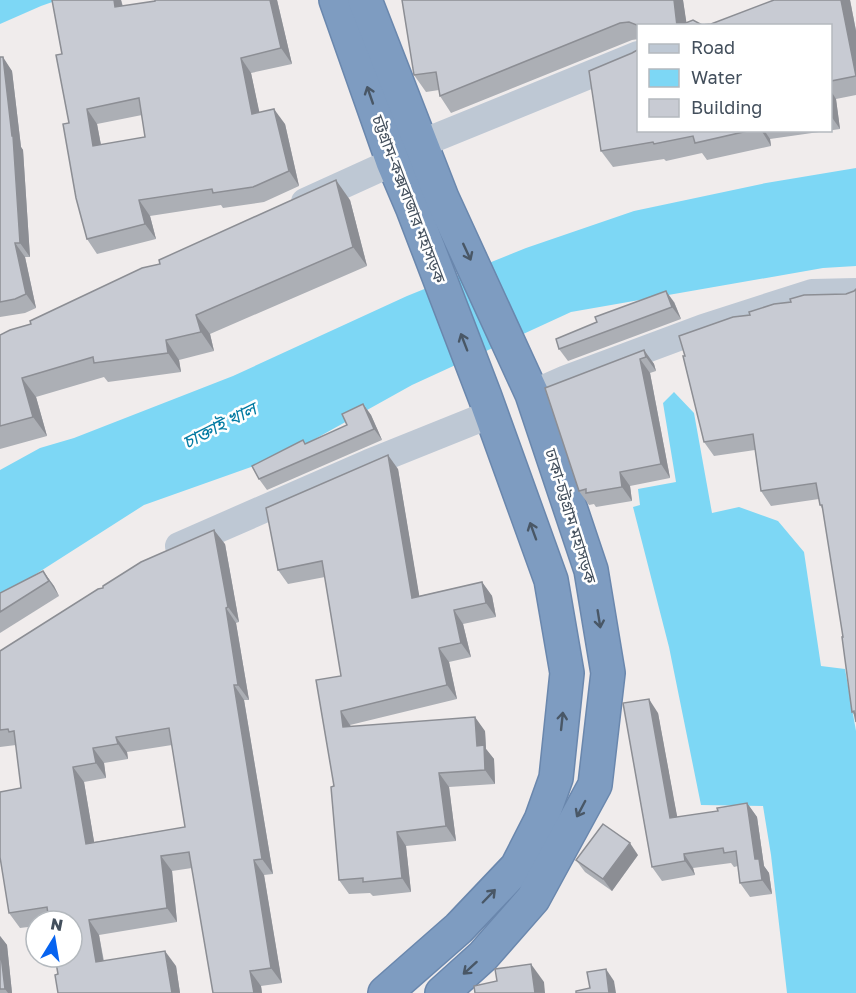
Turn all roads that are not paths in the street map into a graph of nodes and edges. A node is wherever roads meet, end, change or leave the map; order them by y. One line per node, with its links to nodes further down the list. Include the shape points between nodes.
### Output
1 (336, 0): 5 (highway, চট্টগ্রাম-কক্সবাজার মহাসড়ক, one-way to 1)
2 (365, 0): 4 (highway, চট্টগ্রাম-কক্সবাজার মহাসড়ক)
3 (637, 57): 4 (street)
4 (420, 144): 6 (highway, চট্টগ্রাম-কক্সবাজার মহাসড়ক)
5 (393, 162): 6 (highway, চট্টগ্রাম-কক্সবাজার মহাসড়ক); 7 (street)
6 (428, 204): 9 (highway, চট্টগ্রাম-কক্সবাজার মহাসড়ক, one-way to 9); 10 (highway, চট্টগ্রাম-কক্সবাজার মহাসড়ক, one-way to 6)
7 (278, 213)
8 (856, 292): 9 (street, via 812,293)
9 (530, 389): 13 (highway, ঢাকা-চট্টগ্রাম মহাসড়ক, one-way to 13, via 591,570 608,673 594,785 533,899 483,956)
10 (488, 406): 11 (street); 12 (highway, one-way to 10, via 459,928 517,867 541,820 556,778 567,673 551,580)
11 (154, 557)
12 (385, 993)
13 (442, 993)

